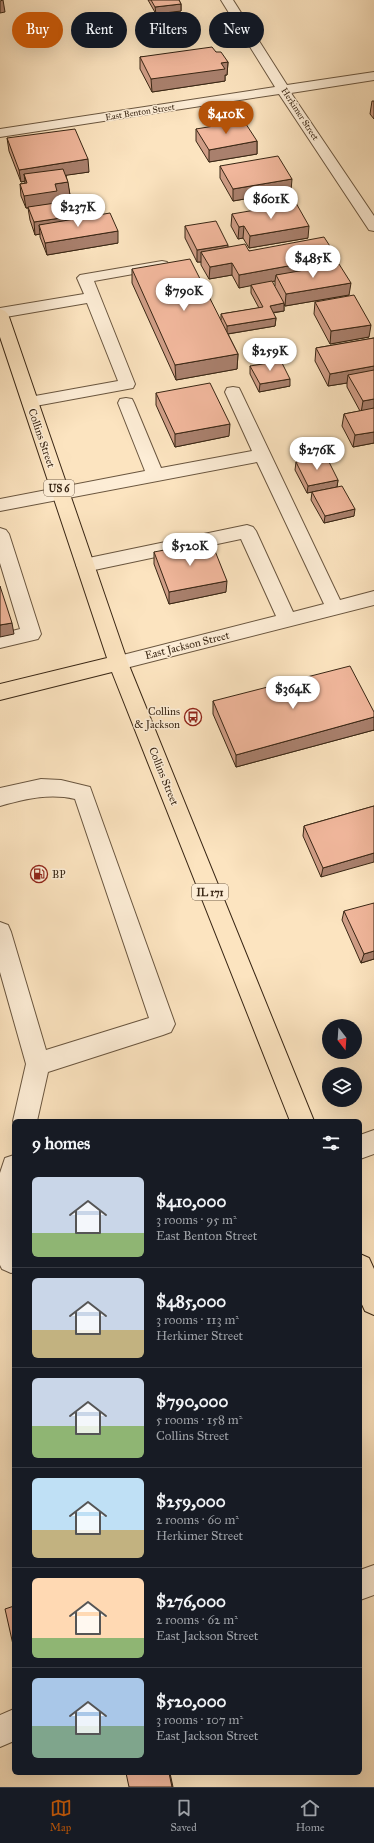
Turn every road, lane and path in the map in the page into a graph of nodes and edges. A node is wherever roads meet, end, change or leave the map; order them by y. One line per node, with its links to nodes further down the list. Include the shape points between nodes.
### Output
1 (227, 0): 3 (street, Herkimer Street)
2 (374, 76): 3 (street, East Benton Street)
3 (284, 90): 4 (street, East Benton Street); 5 (street, Herkimer Street)
4 (0, 133)
5 (374, 227)
6 (165, 265): 7 (street, via 85,278)
7 (92, 297): 8 (street); 11 (street, via 127,384)
8 (0, 313): 9 (main road, Collins Street / US 6)
9 (4, 342): 11 (main road, Collins Street / US 6)
10 (233, 392): 13 (street)
11 (30, 402): 15 (main road, Collins Street / US 6)
12 (126, 403): 14 (street)
13 (262, 455): 14 (street); 21 (street)
14 (155, 476): 15 (street)
15 (61, 494): 16 (street); 18 (main road, Collins Street / US 6)
16 (0, 506)
17 (2, 545): 19 (street)
18 (85, 565): 22 (street, via 247,531); 24 (main road, Collins Street / US 6)
19 (7, 580): 23 (street, via 14,606 31,634)
20 (371, 604): 21 (street, East Jackson Street)
21 (335, 608): 22 (street, East Jackson Street)
22 (287, 620): 24 (street, East Jackson Street)
23 (0, 641)
24 (118, 663): 25 (main road, East Jackson Street); 30 (main road, Collins Street / IL 171)
25 (0, 692)
26 (0, 797): 28 (street, via 33,788 63,787 83,793 163,1024)
27 (0, 932): 28 (street)
28 (38, 1064): 29 (street)
29 (25, 1119)
30 (301, 1119)
31 (374, 1142): 32 (street)
32 (362, 1146)
33 (12, 1175): 34 (street, via 6,1200)
34 (8, 1261)
35 (362, 1272): 36 (main road)
36 (374, 1302)
37 (374, 1580): 38 (street)
38 (362, 1584)
39 (12, 1727): 40 (street)
40 (0, 1731)

